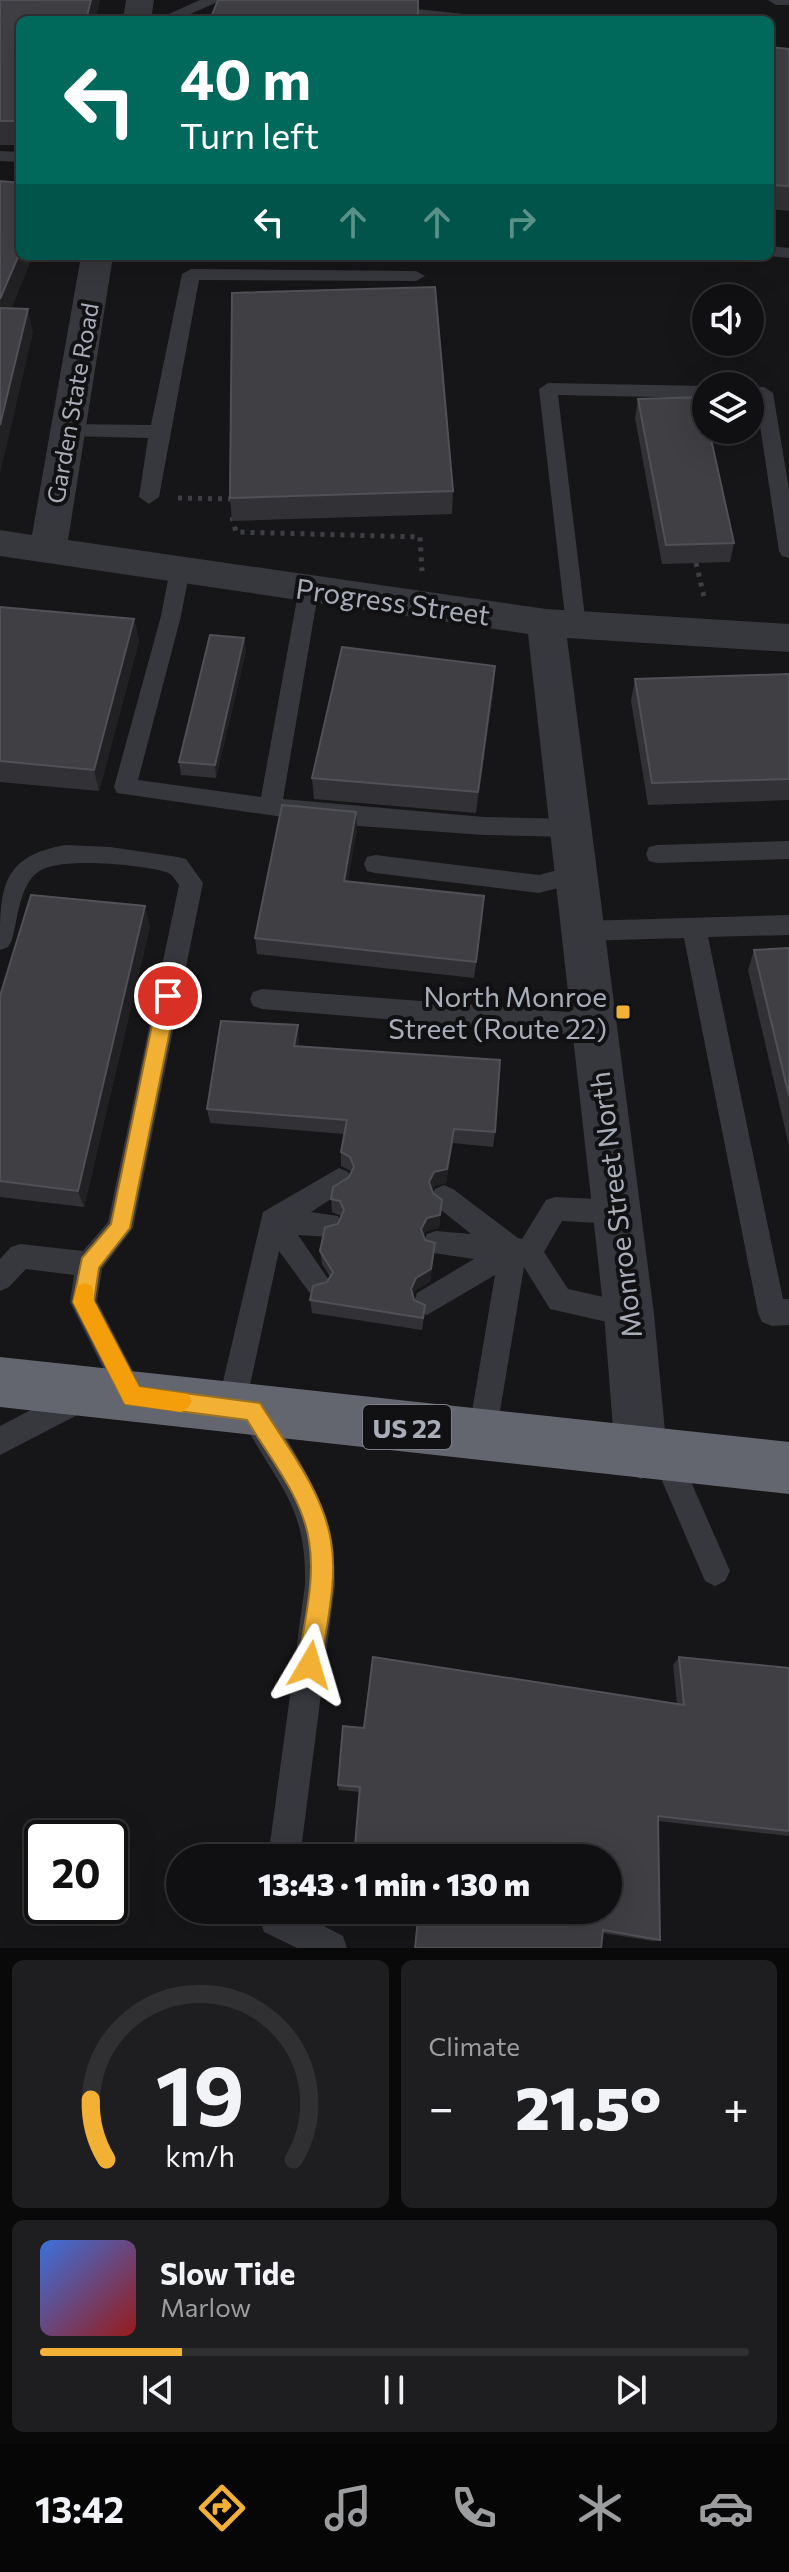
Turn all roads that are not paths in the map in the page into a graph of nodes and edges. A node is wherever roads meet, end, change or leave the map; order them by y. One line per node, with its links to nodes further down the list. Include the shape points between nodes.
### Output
1 (214, 0): 5 (lane)
2 (776, 0): 3 (lane)
3 (789, 0)
4 (367, 9): 6 (lane)
5 (173, 16)
6 (434, 16)
7 (96, 260): 11 (street, Garden State Road)
8 (416, 276): 12 (lane, via 191,274)
9 (692, 392): 19 (lane, via 548,389)
10 (764, 393): 16 (lane)
11 (67, 430): 12 (lane); 15 (street, Garden State Road)
12 (159, 432): 13 (lane)
13 (149, 497)
14 (0, 543): 15 (street, Progress Street)
15 (48, 550): 17 (street, Progress Street)
16 (789, 551)
17 (180, 569): 18 (street, Progress Street); 21 (lane, via 125,787)
18 (309, 588): 19 (street, Progress Street); 21 (lane)
19 (561, 624): 20 (street, Progress Street); 22 (street, Monroe Street North)
20 (789, 638)
21 (270, 807): 22 (lane, via 438,823)
22 (571, 828): 26 (street, Monroe Street North)
23 (789, 850): 24 (lane)
24 (657, 854)
25 (375, 864): 26 (lane, via 539,884)
26 (576, 874): 29 (street, Monroe Street North)
27 (789, 925): 28 (lane)
28 (694, 928): 29 (lane); 44 (lane, via 772,1313)
29 (583, 931): 32 (street, Monroe Street North)
30 (0, 940): 40 (lane, via 20,874 56,853 166,863 178,866 191,883 120,1228)
31 (262, 999): 32 (lane)
32 (594, 1025): 35 (street, Monroe Street North)
33 (339, 1180): 36 (lane)
34 (444, 1197): 39 (lane)
35 (617, 1212): 39 (lane, via 555,1209); 45 (street, Monroe Street North)
36 (272, 1221): 37 (lane); 42 (lane); 48 (lane)
37 (329, 1225)
38 (436, 1243): 39 (lane)
39 (521, 1251): 43 (lane); 45 (lane, via 560,1300); 49 (lane)
40 (89, 1264): 41 (lane, via 20,1256); 47 (lane, via 83,1302)
41 (0, 1278)
42 (318, 1283)
43 (427, 1302)
44 (789, 1312)
45 (629, 1314): 51 (street, Monroe Street North)
46 (0, 1382): 47 (highway, US 22)
47 (112, 1394): 48 (highway, US 22); 50 (lane)
48 (242, 1409): 49 (highway, US 22); 54 (lane, via 307,1501 321,1542)
49 (482, 1435): 51 (highway, US 22)
50 (0, 1441)
51 (653, 1454): 52 (highway, US 22); 53 (lane)
52 (789, 1468)
53 (715, 1571)
54 (286, 1844)
55 (284, 1924): 56 (lane)
56 (331, 1948)

